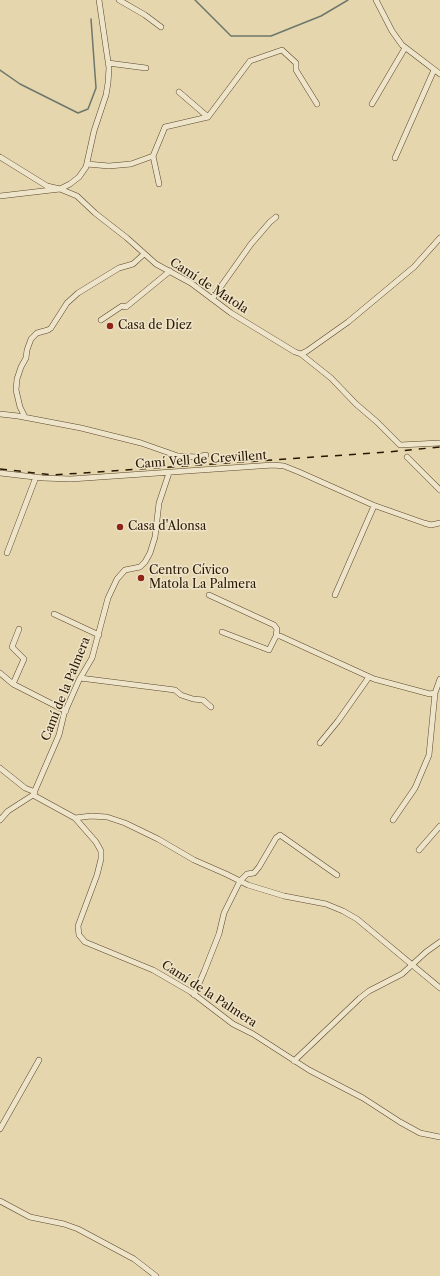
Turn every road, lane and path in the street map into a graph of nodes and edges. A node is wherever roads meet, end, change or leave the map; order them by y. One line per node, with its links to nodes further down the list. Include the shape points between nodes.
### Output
1 (119, 0): 4 (street)
2 (376, 0): 5 (street, via 392,31)
3 (101, 1): 6 (street)
4 (161, 27)
5 (405, 48): 8 (street); 12 (street)
6 (108, 63): 7 (street); 17 (street, via 106,95 94,131)
7 (146, 68)
8 (434, 70): 9 (street); 16 (street)
9 (440, 74)
10 (179, 92): 13 (street)
11 (317, 104): 13 (street, via 296,70 296,63 282,50 250,61)
12 (372, 104)
13 (208, 117): 14 (street, via 165,127)
14 (153, 156): 17 (street, via 131,164); 18 (street)
15 (0, 157): 19 (street, Camí de Matola, via 47,186)
16 (394, 158)
17 (87, 164): 19 (street, via 79,177)
18 (159, 184)
19 (60, 189): 20 (street); 23 (street, Camí de Matola, via 77,196)
20 (0, 196)
21 (276, 217): 25 (street, via 251,244)
22 (440, 238): 27 (street, via 414,267 348,322)
23 (144, 254): 24 (street, Camí de Matola); 29 (street, via 133,264 119,268 78,293 67,303 51,328 30,338 26,358 16,379 20,407)
24 (170, 271): 25 (street, Camí de Matola); 26 (street, via 126,307 122,306)
25 (212, 299): 27 (street, Camí de Matola, via 231,314)
26 (101, 320)
27 (300, 354): 30 (street, Camí de Matola, via 331,378 400,445)
28 (0, 414): 29 (street)
29 (25, 417): 31 (street, via 106,434 178,456)
30 (440, 443)
31 (206, 455)
32 (407, 457): 36 (street)
33 (0, 473): 35 (street, Camí Vell de Crevillent)
34 (169, 473): 35 (street, Camí Vell de Crevillent, via 71,479); 37 (street, Camí Vell de Crevillent, via 284,466); 45 (street, Camí de la Palmera, via 159,503 150,553 140,567 125,570 117,579 108,598)
35 (36, 477): 39 (street)
36 (440, 490)
37 (374, 506): 38 (street, Camí Vell de Crevillent, via 431,525); 41 (street)
38 (440, 523)
39 (7, 553)
40 (209, 595): 46 (street, via 274,625 277,629)
41 (335, 595)
42 (54, 614): 45 (street)
43 (19, 629): 51 (street, via 12,647 24,659)
44 (222, 632): 46 (street, via 269,650)
45 (99, 635): 49 (street, Camí de la Palmera, via 92,658)
46 (276, 636): 48 (street)
47 (0, 674): 51 (street)
48 (369, 677): 53 (street); 56 (street)
49 (80, 678): 54 (street, via 175,690 181,695 203,700); 55 (street, Camí de la Palmera)
50 (440, 679): 52 (street)
51 (13, 684): 55 (street)
52 (438, 688): 53 (street)
53 (434, 693): 61 (street, via 429,755 415,788)
54 (211, 707)
55 (66, 711): 58 (street, Camí de la Palmera, via 59,735)
56 (320, 743)
57 (0, 768): 58 (street)
58 (34, 794): 59 (street); 60 (street, via 8,811)
59 (75, 818): 65 (street, via 107,817 125,823); 69 (street, Camí de la Palmera, via 101,851 101,859 78,926 79,935 85,942 153,970)
60 (0, 820)
61 (393, 820)
62 (440, 826): 63 (street)
63 (419, 850)
64 (337, 875): 65 (street, via 280,835 254,873 247,874)
65 (240, 881): 67 (street, via 266,891 326,904 344,911); 69 (street, via 224,913 219,934)
66 (440, 942): 67 (street)
67 (412, 965): 68 (street); 71 (street, via 402,974 360,998)
68 (440, 988)
69 (194, 995): 71 (street, Camí de la Palmera, via 233,1024)
70 (39, 1060): 72 (street)
71 (294, 1061): 73 (street, Camí de la Palmera, via 363,1098 420,1133)
72 (0, 1129)
73 (440, 1137)
74 (0, 1201): 75 (street, via 30,1217 78,1229 134,1259)
75 (156, 1276)

